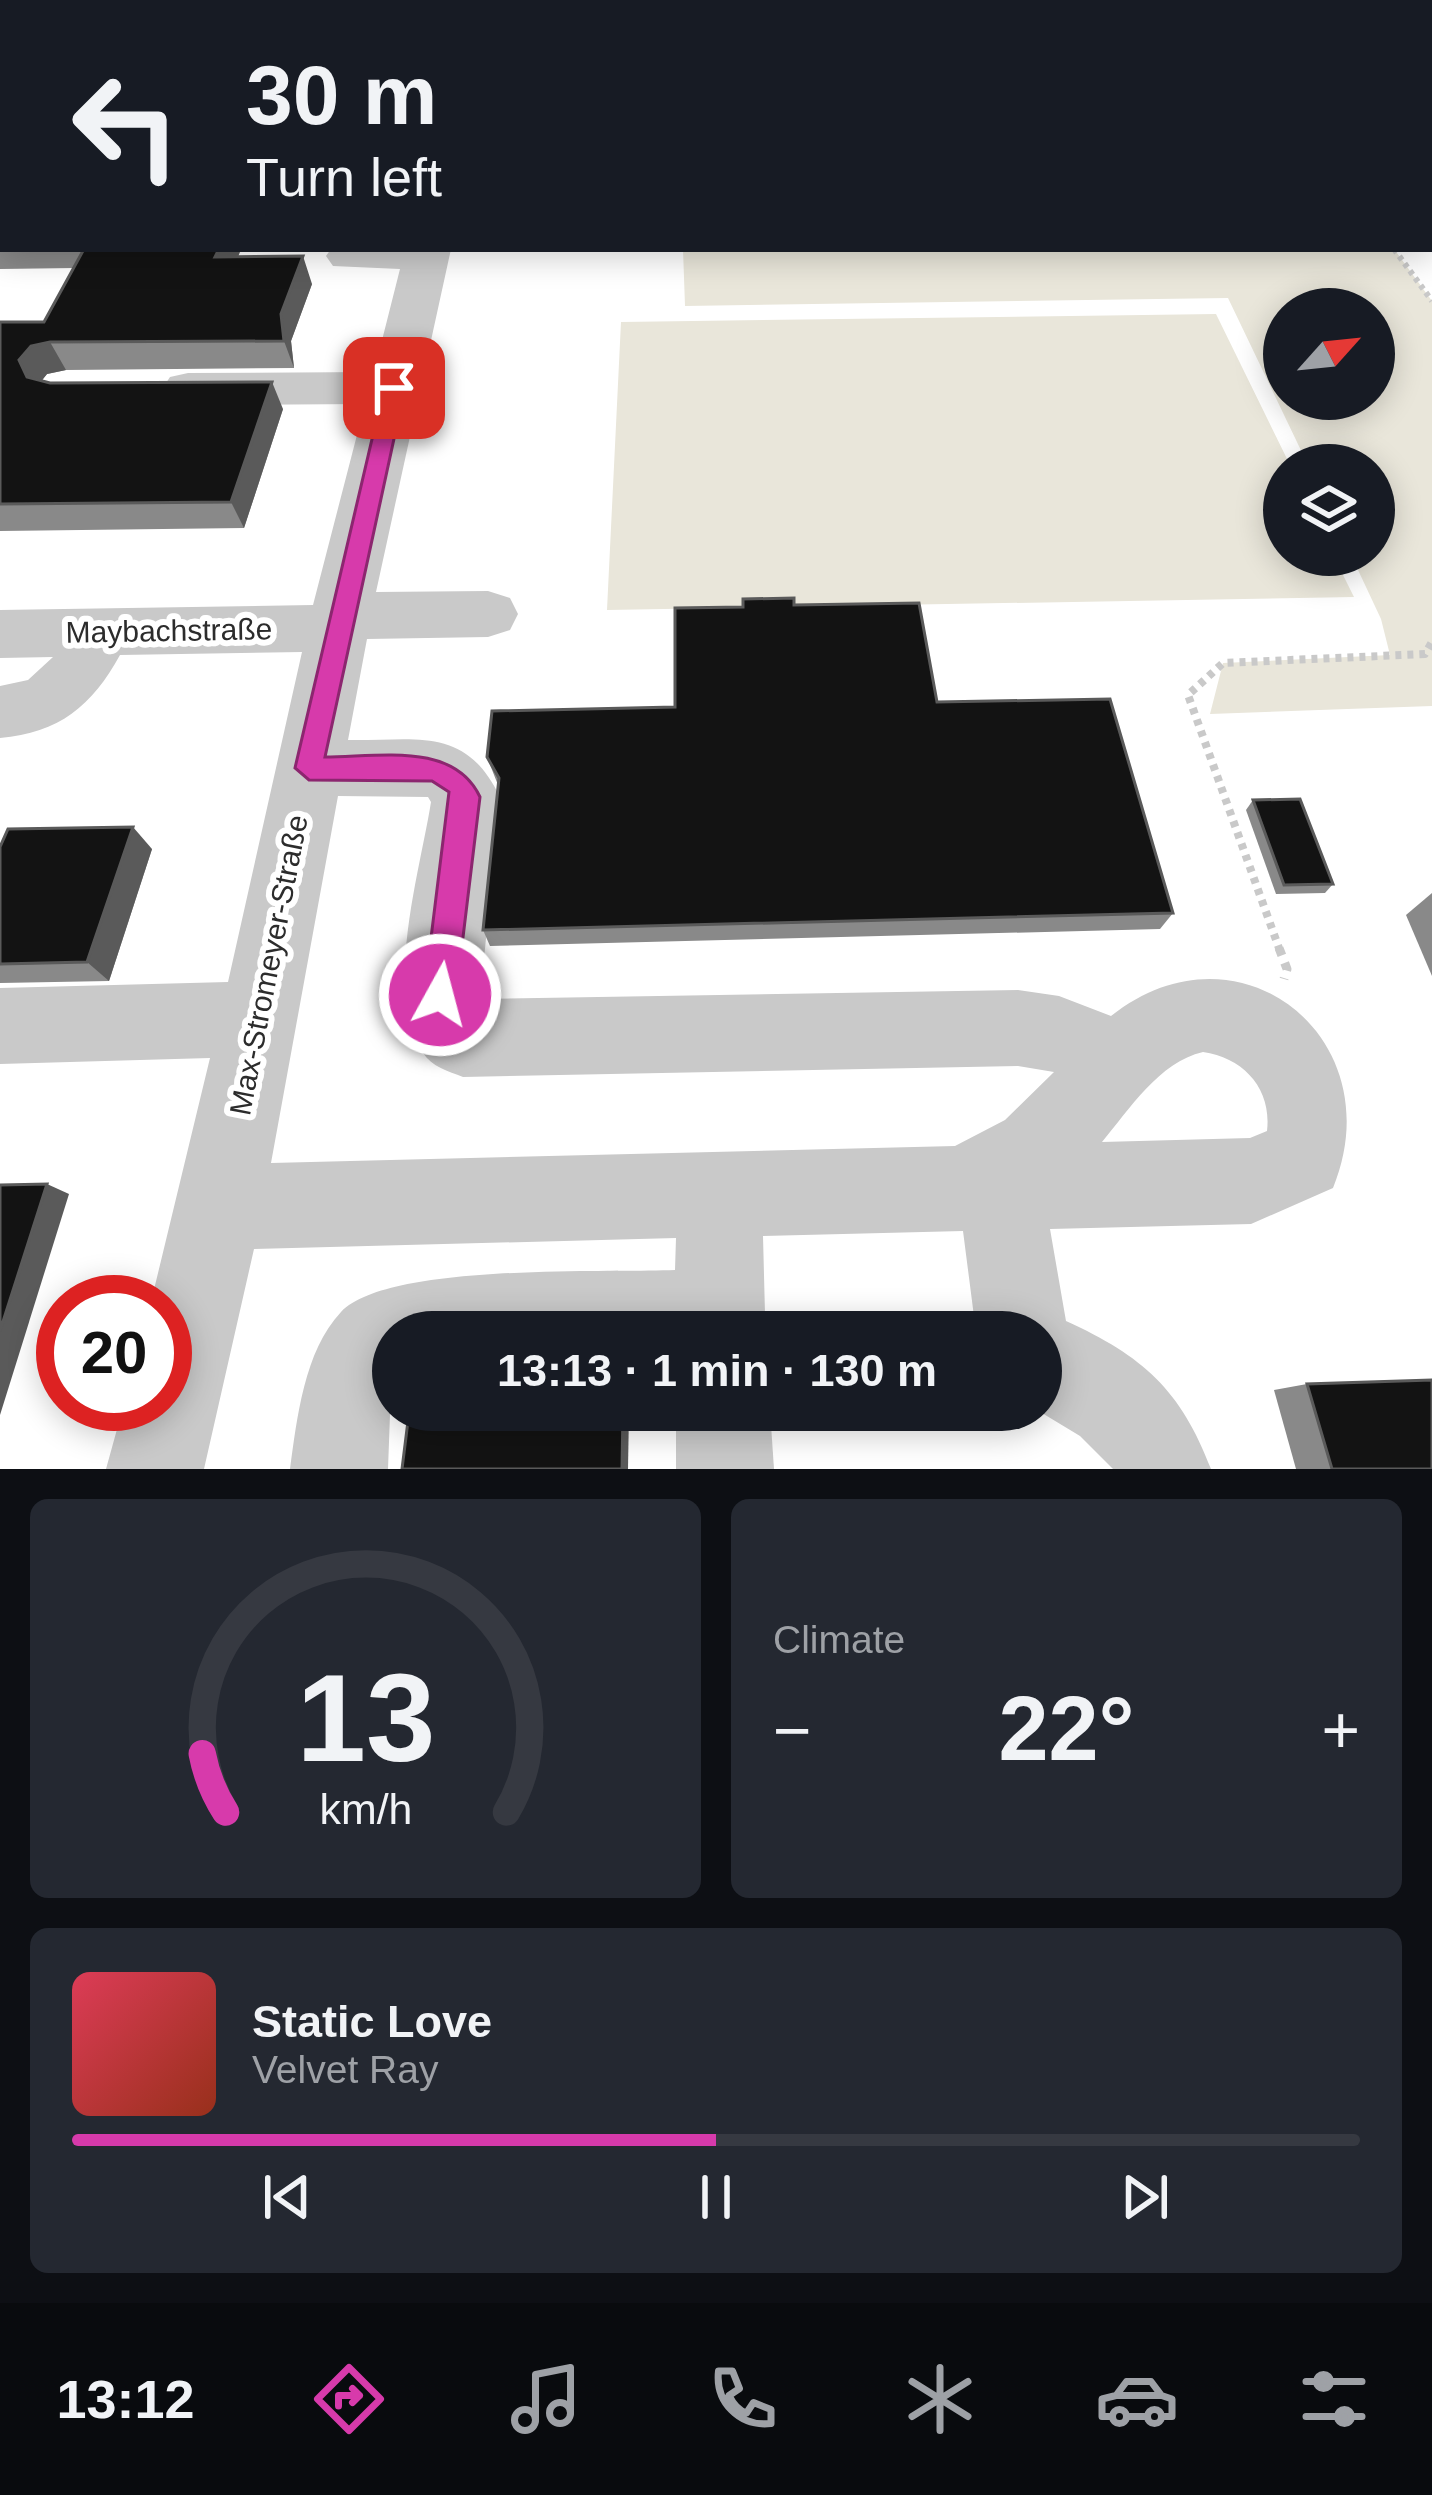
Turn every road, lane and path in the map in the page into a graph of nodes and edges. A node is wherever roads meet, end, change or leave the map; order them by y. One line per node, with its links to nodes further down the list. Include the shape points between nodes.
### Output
1 (428, 252): 3 (street); 5 (street, Max-Stromeyer-Straße)
2 (1396, 252): 4 (path)
3 (349, 256)
4 (1432, 301)
5 (394, 388): 6 (street); 8 (street, Max-Stromeyer-Straße)
6 (132, 389)
7 (488, 614): 8 (street, Maybachstraße)
8 (339, 622): 9 (street, Maybachstraße); 13 (street, Max-Stromeyer-Straße)
9 (102, 632): 10 (street, Maybachstraße); 12 (street, via 71,686)
10 (0, 634)
11 (1432, 642): 16 (path, via 1424,654 1223,663 1188,694 1287,969)
12 (22, 708)
13 (309, 768): 14 (street, Max-Stromeyer-Straße); 17 (street, via 436,770 460,784 466,797 440,995 463,1038 1018,1028 1091,1045)
14 (258, 1019): 15 (street); 20 (street, Max-Stromeyer-Straße)
15 (0, 1026)
16 (1271, 1039): 17 (street, via 1200,1010 1166,1020); 18 (street, via 1314,1113 1303,1158 1251,1181)
17 (1119, 1065): 18 (street, via 1039,1147)
18 (981, 1186): 19 (street); 22 (street)
19 (718, 1194): 20 (street); 21 (street)
20 (220, 1208): 26 (street, Max-Stromeyer-Straße)
21 (720, 1311)
22 (1016, 1311)
23 (372, 1349): 27 (street, via 346,1414)
24 (1062, 1370): 29 (street, via 1134,1415)
25 (724, 1431): 28 (street)
26 (155, 1469)
27 (339, 1469)
28 (725, 1469)
29 (1162, 1469)

